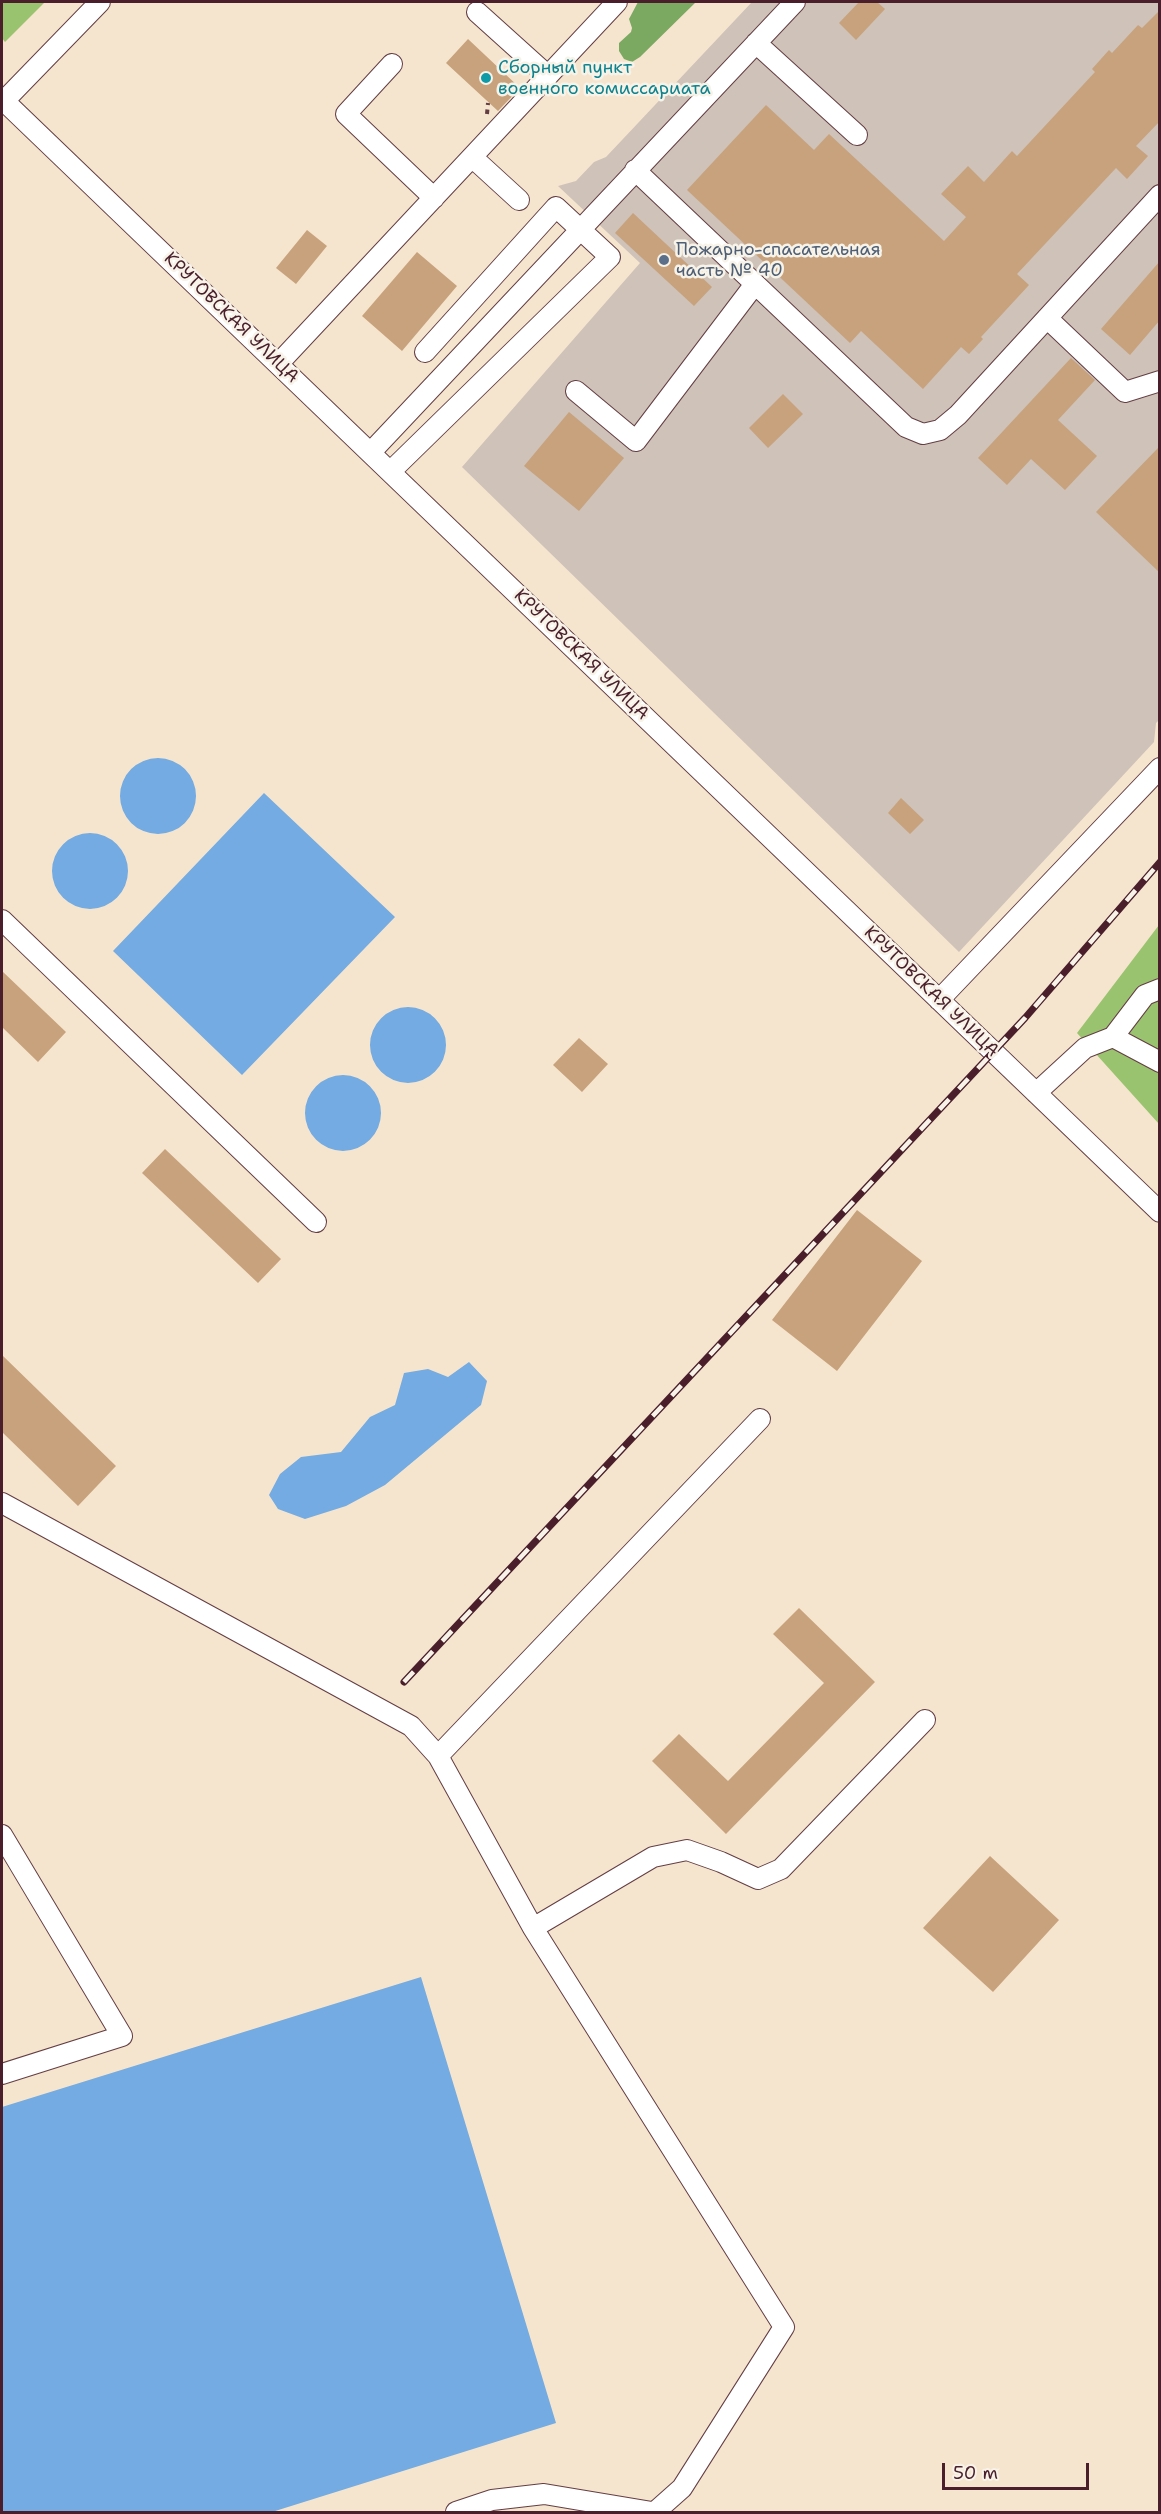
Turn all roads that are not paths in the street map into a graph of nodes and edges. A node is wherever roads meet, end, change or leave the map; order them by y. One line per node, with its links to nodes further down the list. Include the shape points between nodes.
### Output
1 (100, 2): 8 (street)
2 (617, 2): 7 (street)
3 (795, 2): 5 (street)
4 (477, 12): 7 (street)
5 (756, 43): 9 (street); 11 (street)
6 (392, 64): 13 (street, via 346,114)
7 (548, 76): 10 (street)
8 (2, 101): 19 (street, КРУТОВСКАЯ УЛИЦА)
9 (856, 135)
10 (472, 157): 13 (street); 14 (street)
11 (635, 170): 15 (street); 16 (street)
12 (1160, 195): 17 (street)
13 (434, 198): 19 (street)
14 (519, 200)
15 (580, 229): 18 (street, via 556,207); 22 (street); 23 (street, via 610,256)
16 (755, 284): 17 (street, via 906,427 923,434 940,430 958,415); 21 (street, via 636,441)
17 (1047, 318): 20 (street, via 1125,392)
18 (425, 352)
19 (279, 363): 22 (street, КРУТОВСКАЯ УЛИЦА)
20 (1160, 381)
21 (576, 391)
22 (371, 452): 23 (street, КРУТОВСКАЯ УЛИЦА)
23 (391, 471): 27 (street, КРУТОВСКАЯ УЛИЦА)
24 (1160, 768): 27 (street)
25 (2, 920): 32 (street)
26 (1160, 989): 28 (street, via 1145,994)
27 (939, 1000): 30 (street, КРУТОВСКАЯ УЛИЦА)
28 (1113, 1037): 29 (street); 30 (street, via 1084,1048)
29 (1160, 1062)
30 (1036, 1093): 31 (street, КРУТОВСКАЯ УЛИЦА)
31 (1160, 1212)
32 (316, 1222)
33 (760, 1419): 36 (street)
34 (2, 1503): 36 (street, via 411,1726)
35 (925, 1720): 38 (street, via 781,1869 758,1880 687,1850 653,1857)
36 (438, 1756): 38 (street)
37 (2, 1835): 39 (street, via 122,2036)
38 (533, 1928): 41 (street, via 784,2327 682,2488)
39 (2, 2074)
40 (456, 2512): 41 (street, via 492,2499 544,2494)
41 (654, 2512)

